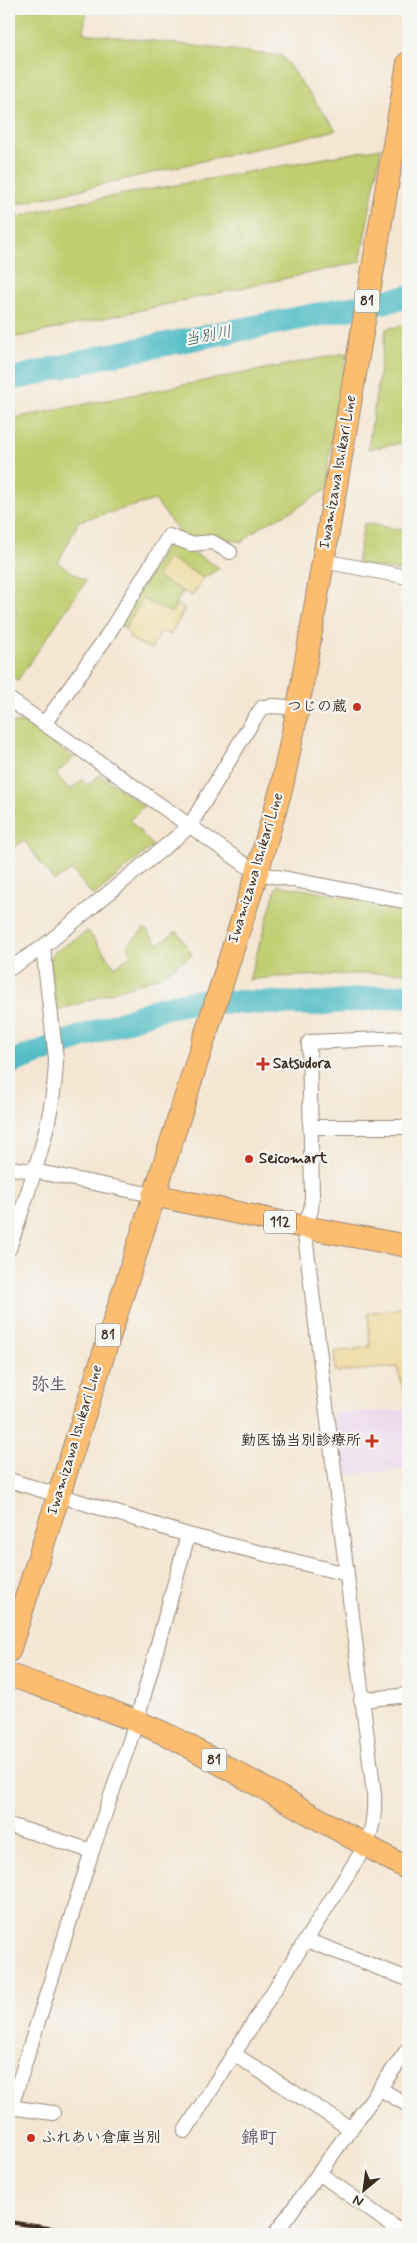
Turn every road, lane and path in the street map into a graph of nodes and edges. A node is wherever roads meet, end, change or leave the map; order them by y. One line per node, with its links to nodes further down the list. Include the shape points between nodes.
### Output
1 (408, 63): 3 (main road, Iwamizawa Ishikari Line / 81)
2 (230, 552): 7 (street, via 212,542 191,544 169,536 105,639)
3 (323, 561): 4 (street); 6 (main road, Iwamizawa Ishikari Line / 81)
4 (408, 577)
5 (9, 699): 7 (street)
6 (298, 708): 8 (street, via 263,708); 9 (main road, Iwamizawa Ishikari Line / 81, via 282,786)
7 (44, 724): 8 (street)
8 (189, 827): 9 (street); 11 (street)
9 (257, 873): 10 (street); 18 (main road, Iwamizawa Ishikari Line / 81)
10 (408, 902)
11 (43, 947): 12 (street); 17 (street, via 56,1059 52,1099)
12 (9, 969)
13 (408, 1038): 14 (street, via 309,1042)
14 (310, 1127): 15 (street); 19 (street, via 311,1210)
15 (408, 1127)
16 (9, 1168): 17 (street)
17 (34, 1171): 18 (street); 21 (street)
18 (153, 1195): 19 (main road, 112); 23 (main road, Iwamizawa Ishikari Line / 81)
19 (304, 1227): 20 (main road, 112); 25 (street)
20 (408, 1246)
21 (9, 1249)
22 (9, 1480): 23 (street)
23 (58, 1496): 24 (street); 26 (main road, Iwamizawa Ishikari Line / 81)
24 (188, 1535): 25 (street); 30 (street)
25 (347, 1574): 29 (street)
26 (9, 1651)
27 (9, 1676): 30 (main road, 81)
28 (408, 1695): 29 (street)
29 (362, 1700): 32 (street, via 375,1815)
30 (136, 1720): 32 (main road, 81); 33 (street)
31 (9, 1825): 33 (street)
32 (366, 1845): 34 (main road, 81); 35 (street)
33 (92, 1852): 41 (street)
34 (408, 1869)
35 (306, 1940): 36 (street); 38 (street)
36 (408, 1979)
37 (408, 2050): 39 (street)
38 (235, 2055): 43 (street); 44 (street)
39 (380, 2089): 40 (street); 43 (street)
40 (408, 2105)
41 (10, 2107): 42 (street)
42 (53, 2114)
43 (350, 2129): 45 (street)
44 (185, 2131)
45 (319, 2173): 46 (street); 47 (street)
46 (275, 2234)
47 (404, 2234)

